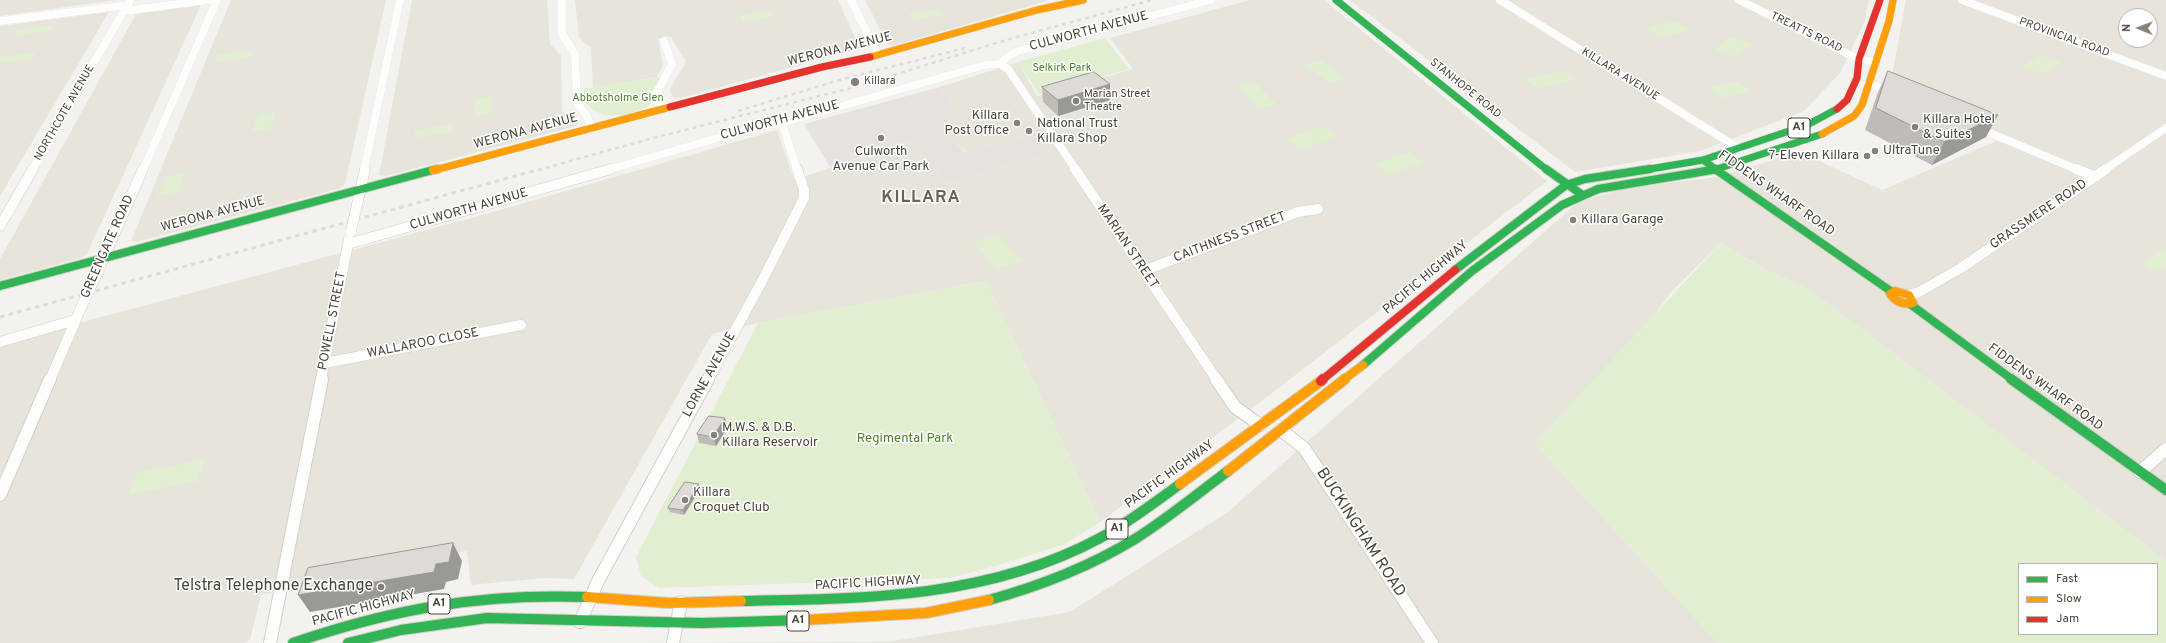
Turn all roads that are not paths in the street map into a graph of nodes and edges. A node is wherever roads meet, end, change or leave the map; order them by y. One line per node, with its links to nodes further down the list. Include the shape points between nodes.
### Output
1 (209, 0): 15 (street)
2 (217, 0): 40 (street, GREENGATE ROAD)
3 (400, 0): 35 (street, POWELL STREET)
4 (562, 0): 28 (street, via 562,34 575,54 577,103 587,116)
5 (851, 0): 18 (street)
6 (1083, 0): 14 (main road, WERONA AVENUE)
7 (1211, 0): 21 (street, CULWORTH AVENUE, via 1018,51)
8 (1336, 0): 34 (main road, STANHOPE ROAD)
9 (1500, 0): 30 (street, KILLARA AVENUE)
10 (1739, 0): 19 (street, TREATTS ROAD)
11 (1880, 0): 19 (main road, PACIFIC HIGHWAY / A1)
12 (1893, 0): 20 (main road, PACIFIC HIGHWAY / A1)
13 (1962, 0): 22 (street, PROVINCIAL ROAD)
14 (1062, 2): 18 (main road, WERONA AVENUE)
15 (128, 5): 16 (street); 38 (street, NORTHCOTE AVENUE)
16 (0, 21)
17 (664, 41): 25 (street, via 672,64 655,96 656,101)
18 (876, 54): 25 (main road, WERONA AVENUE)
19 (1859, 58): 20 (street, TREATTS ROAD); 30 (main road, PACIFIC HIGHWAY / A1, via 1857,78 1847,100 1836,110 1807,125)
20 (1875, 63): 23 (main road, PACIFIC HIGHWAY / A1)
21 (1000, 64): 26 (street, CULWORTH AVENUE, via 985,65); 41 (street, MARIAN STREET, via 1008,69)
22 (2166, 76)
23 (1869, 84): 24 (street); 32 (main road, PACIFIC HIGHWAY / A1, via 1862,105 1854,116 1840,126)
24 (1897, 95)
25 (669, 108): 28 (main road, WERONA AVENUE)
26 (782, 123): 39 (street, CULWORTH AVENUE, via 759,126); 54 (street, LORNE AVENUE, via 804,190 804,198 761,283)
27 (1967, 124): 33 (street)
28 (591, 128): 35 (main road, WERONA AVENUE)
29 (2166, 128): 33 (street, GRASSMERE ROAD)
30 (1740, 149): 31 (main road, PACIFIC HIGHWAY / A1)
31 (1703, 160): 32 (main road, FIDDENS WHARF ROAD); 34 (main road, PACIFIC HIGHWAY / A1, via 1585,179)
32 (1717, 169): 36 (main road, PACIFIC HIGHWAY / A1); 43 (main road, FIDDENS WHARF ROAD, via 1892,292 1890,296 1894,300 1902,304)
33 (2096, 177): 43 (street, GRASSMERE ROAD, via 2008,234 1962,268)
34 (1566, 185): 36 (main road, STANHOPE ROAD); 48 (main road, PACIFIC HIGHWAY / A1, via 1472,256 1333,373)
35 (360, 190): 39 (street, POWELL STREET, bridge); 40 (main road, WERONA AVENUE)
36 (1581, 194): 49 (main road, PACIFIC HIGHWAY / A1, via 1558,205 1482,263 1344,382)
37 (1318, 209): 41 (street, CAITHNESS STREET, via 1298,212)
38 (0, 226)
39 (348, 244): 47 (street, POWELL STREET)
40 (104, 258): 42 (main road, WERONA AVENUE); 44 (street, GREENGATE ROAD, bridge)
41 (1143, 271): 48 (street, MARIAN STREET, via 1235,407)
42 (0, 286)
43 (1909, 300): 51 (main road, FIDDENS WHARF ROAD, via 1966,347)
44 (75, 320): 46 (street); 53 (street, GREENGATE ROAD)
45 (520, 325): 47 (street, WALLAROO CLOSE)
46 (0, 342)
47 (325, 363): 58 (street, POWELL STREET)
48 (1260, 425): 55 (main road, PACIFIC HIGHWAY / A1, via 1112,533 1066,555 1015,574 948,591 880,598)
49 (1281, 430): 57 (main road, PACIFIC HIGHWAY / A1, via 1164,519 1122,547 1077,570 1022,591 926,613 763,622); 62 (street, BUCKINGHAM ROAD, via 1304,448)
50 (2166, 449): 51 (street)
51 (2140, 472): 52 (main road, FIDDENS WHARF ROAD)
52 (2166, 490)
53 (0, 495)
54 (589, 599): 55 (main road, PACIFIC HIGHWAY / A1); 56 (street, LORNE AVENUE); 59 (main road, PACIFIC HIGHWAY / A1, via 522,595 451,602 368,618)
55 (681, 602): 57 (street)
56 (580, 622): 57 (main road, PACIFIC HIGHWAY / A1); 60 (main road, PACIFIC HIGHWAY / A1, via 510,618 464,620 401,630)
57 (676, 623): 61 (street)
58 (270, 643)
59 (293, 643)
60 (348, 643)
61 (673, 643)
62 (1432, 643)

